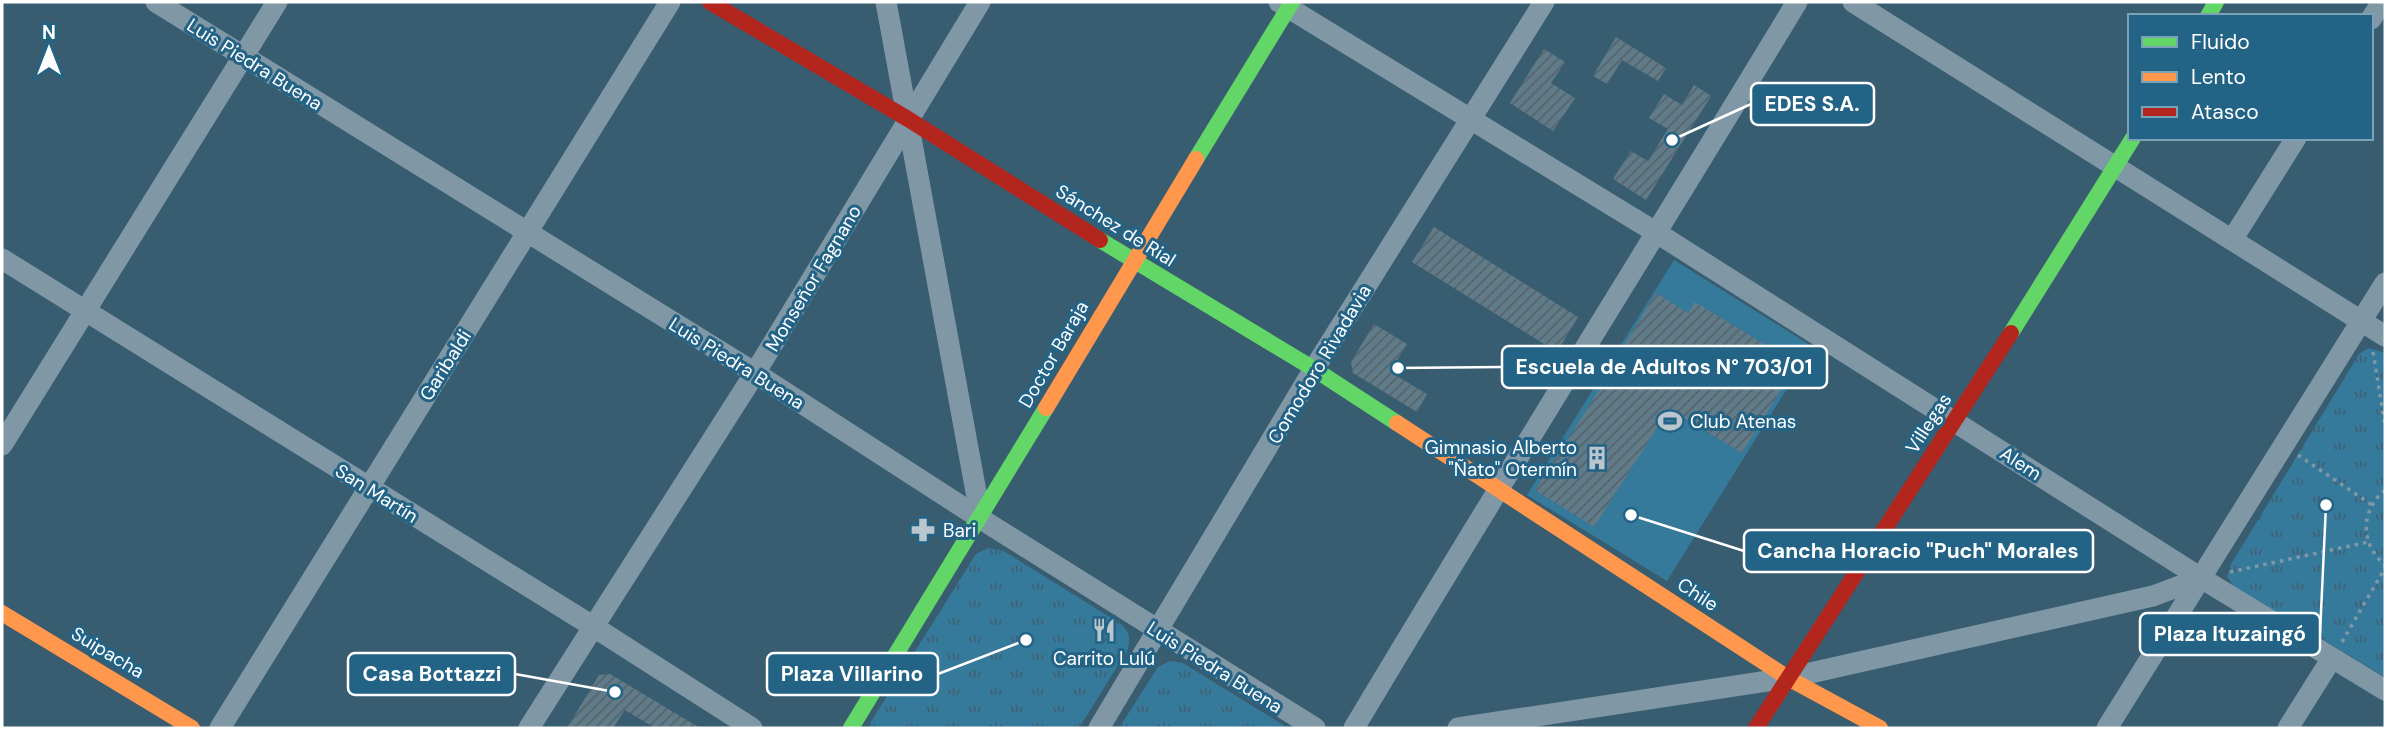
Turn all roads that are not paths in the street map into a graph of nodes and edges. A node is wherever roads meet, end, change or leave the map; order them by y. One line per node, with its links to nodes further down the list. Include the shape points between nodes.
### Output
1 (156, 2): 11 (street, Luis Piedra Buena)
2 (277, 2): 11 (street)
3 (670, 2): 17 (street, Garibaldi)
4 (710, 2): 12 (street, Sánchez de Rial)
5 (886, 2): 12 (street)
6 (980, 2): 12 (street, Monseñor Fagnano)
7 (1544, 2): 13 (street, Comodoro Rivadavia)
8 (1797, 2): 18 (street)
9 (1853, 2): 16 (street)
10 (1286, 4): 13 (street, Alem); 21 (street, Doctor Baraja)
11 (243, 56): 17 (street, Luis Piedra Buena); 23 (street)
12 (908, 119): 21 (street, Sánchez de Rial); 26 (street, Monseñor Fagnano); 31 (street)
13 (1471, 121): 18 (street, Alem); 25 (street, Comodoro Rivadavia)
14 (2132, 140): 16 (street, Villegas)
15 (2295, 140): 19 (street)
16 (2115, 168): 19 (street); 27 (street, Villegas)
17 (527, 233): 26 (street, Luis Piedra Buena); 29 (street, Garibaldi)
18 (1657, 233): 27 (street, Alem); 30 (street)
19 (2232, 240): 24 (street)
20 (2, 259): 23 (street, San Martín)
21 (1133, 261): 25 (street, Sánchez de Rial); 31 (street, Doctor Baraja)
22 (2385, 283): 24 (street)
23 (85, 311): 28 (street); 29 (street, San Martín)
24 (2372, 328): 32 (street, via 2283,446)
25 (1314, 369): 30 (street, Sánchez de Rial); 35 (street, Comodoro Rivadavia)
26 (755, 373): 31 (street, Luis Piedra Buena); 34 (street, Monseñor Fagnano)
27 (1955, 421): 32 (street, Alem); 37 (street, Villegas)
28 (2, 444)
29 (369, 488): 34 (street, San Martín); 40 (street, Garibaldi)
30 (1497, 488): 37 (street, Chile); 46 (street)
31 (981, 520): 35 (street, Luis Piedra Buena); 43 (street, Doctor Baraja)
32 (2201, 578): 36 (street, Alem); 37 (street, via 2152,596); 50 (street)
33 (2, 612): 39 (street, Suipacha)
34 (594, 627): 41 (street, Monseñor Fagnano); 42 (street, San Martín)
35 (1158, 632): 44 (street, Comodoro Rivadavia); 45 (street, Luis Piedra Buena)
36 (2332, 658): 38 (street, Alem); 51 (street)
37 (1788, 678): 47 (street); 48 (street, Villegas); 49 (street, Chile)
38 (2385, 690)
39 (192, 728)
40 (220, 728)
41 (528, 728)
42 (752, 728)
43 (850, 728)
44 (1099, 728)
45 (1315, 728)
46 (1354, 728)
47 (1458, 728)
48 (1756, 728)
49 (1880, 728)
50 (2108, 728)
51 (2288, 728)

